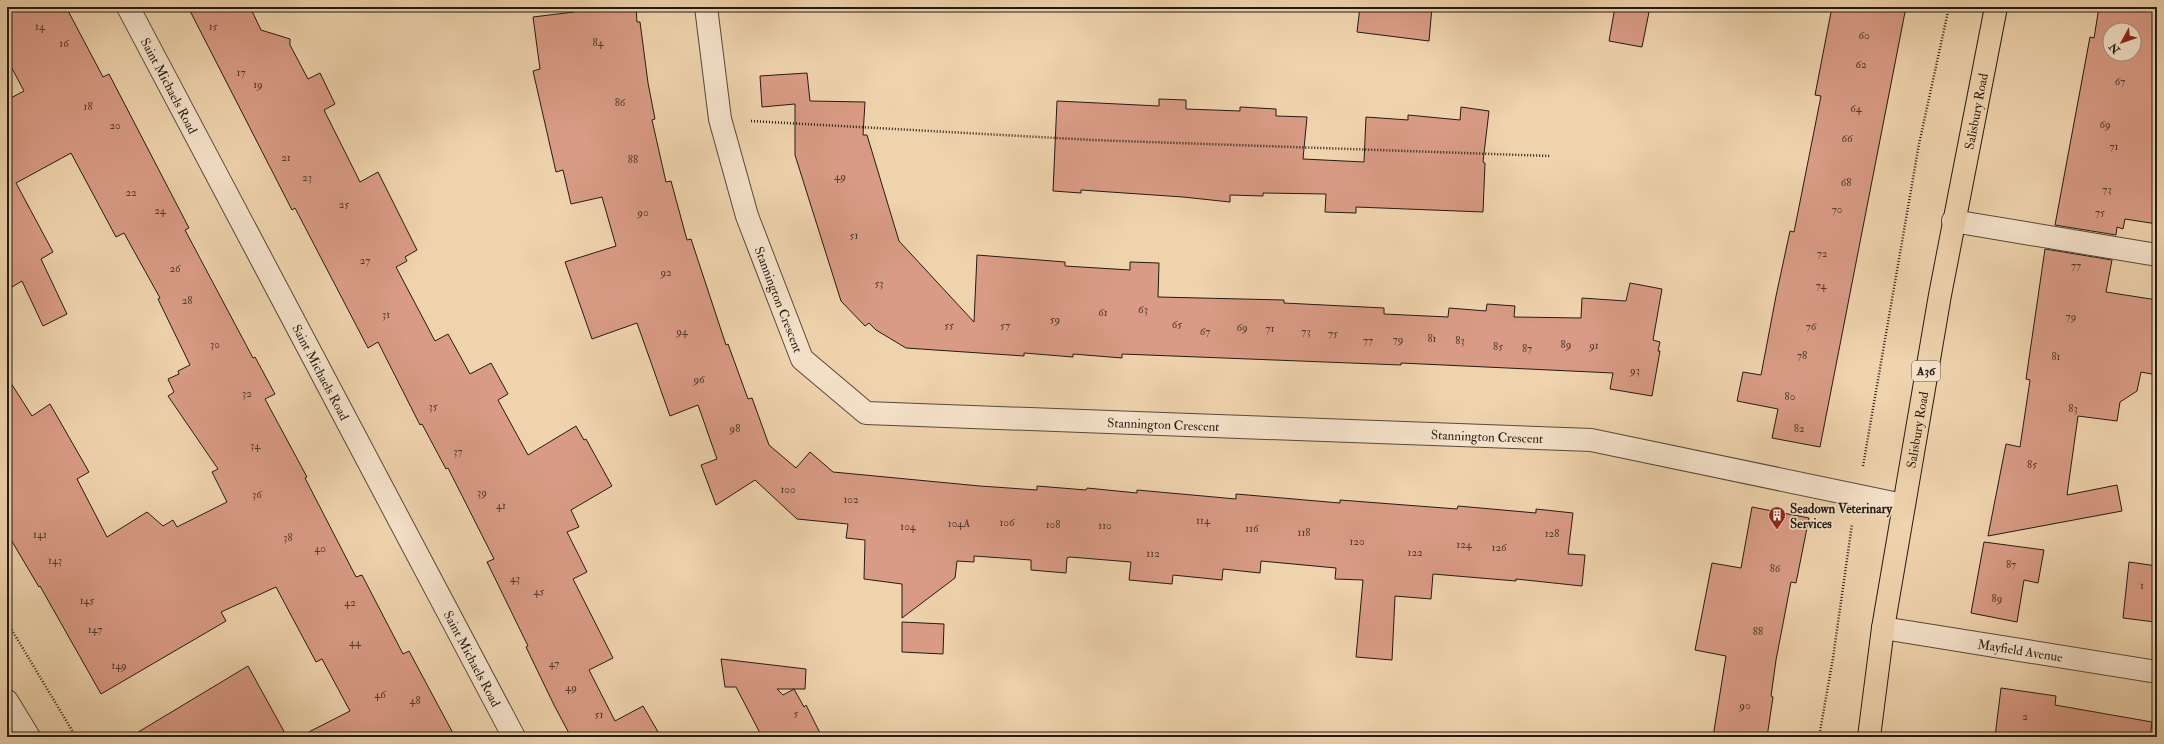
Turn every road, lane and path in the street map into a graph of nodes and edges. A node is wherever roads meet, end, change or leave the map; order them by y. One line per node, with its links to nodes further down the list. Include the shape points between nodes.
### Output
1 (128, 7): 17 (street, Saint Michaels Road)
2 (706, 7): 5 (street, Stannington Crescent)
3 (1949, 7): 9 (path, via 1919,144)
4 (1996, 7): 7 (main road, Salisbury Road / A36)
5 (720, 119): 6 (path, via 1092,140); 9 (street, Stannington Crescent, via 747,216 802,359 866,413 1591,440)
6 (1550, 156)
7 (1953, 221): 8 (street); 10 (main road, Salisbury Road / A36)
8 (2157, 255)
9 (1856, 495): 10 (street, Stannington Crescent); 18 (path)
10 (1903, 504): 12 (main road, Salisbury Road / A36)
11 (7, 622): 16 (path)
12 (1883, 628): 13 (street, Mayfield Avenue); 19 (main road, Salisbury Road / A36)
13 (2157, 672)
14 (7, 701): 15 (street)
15 (29, 737)
16 (76, 737)
17 (514, 737)
18 (1819, 737)
19 (1869, 737)

